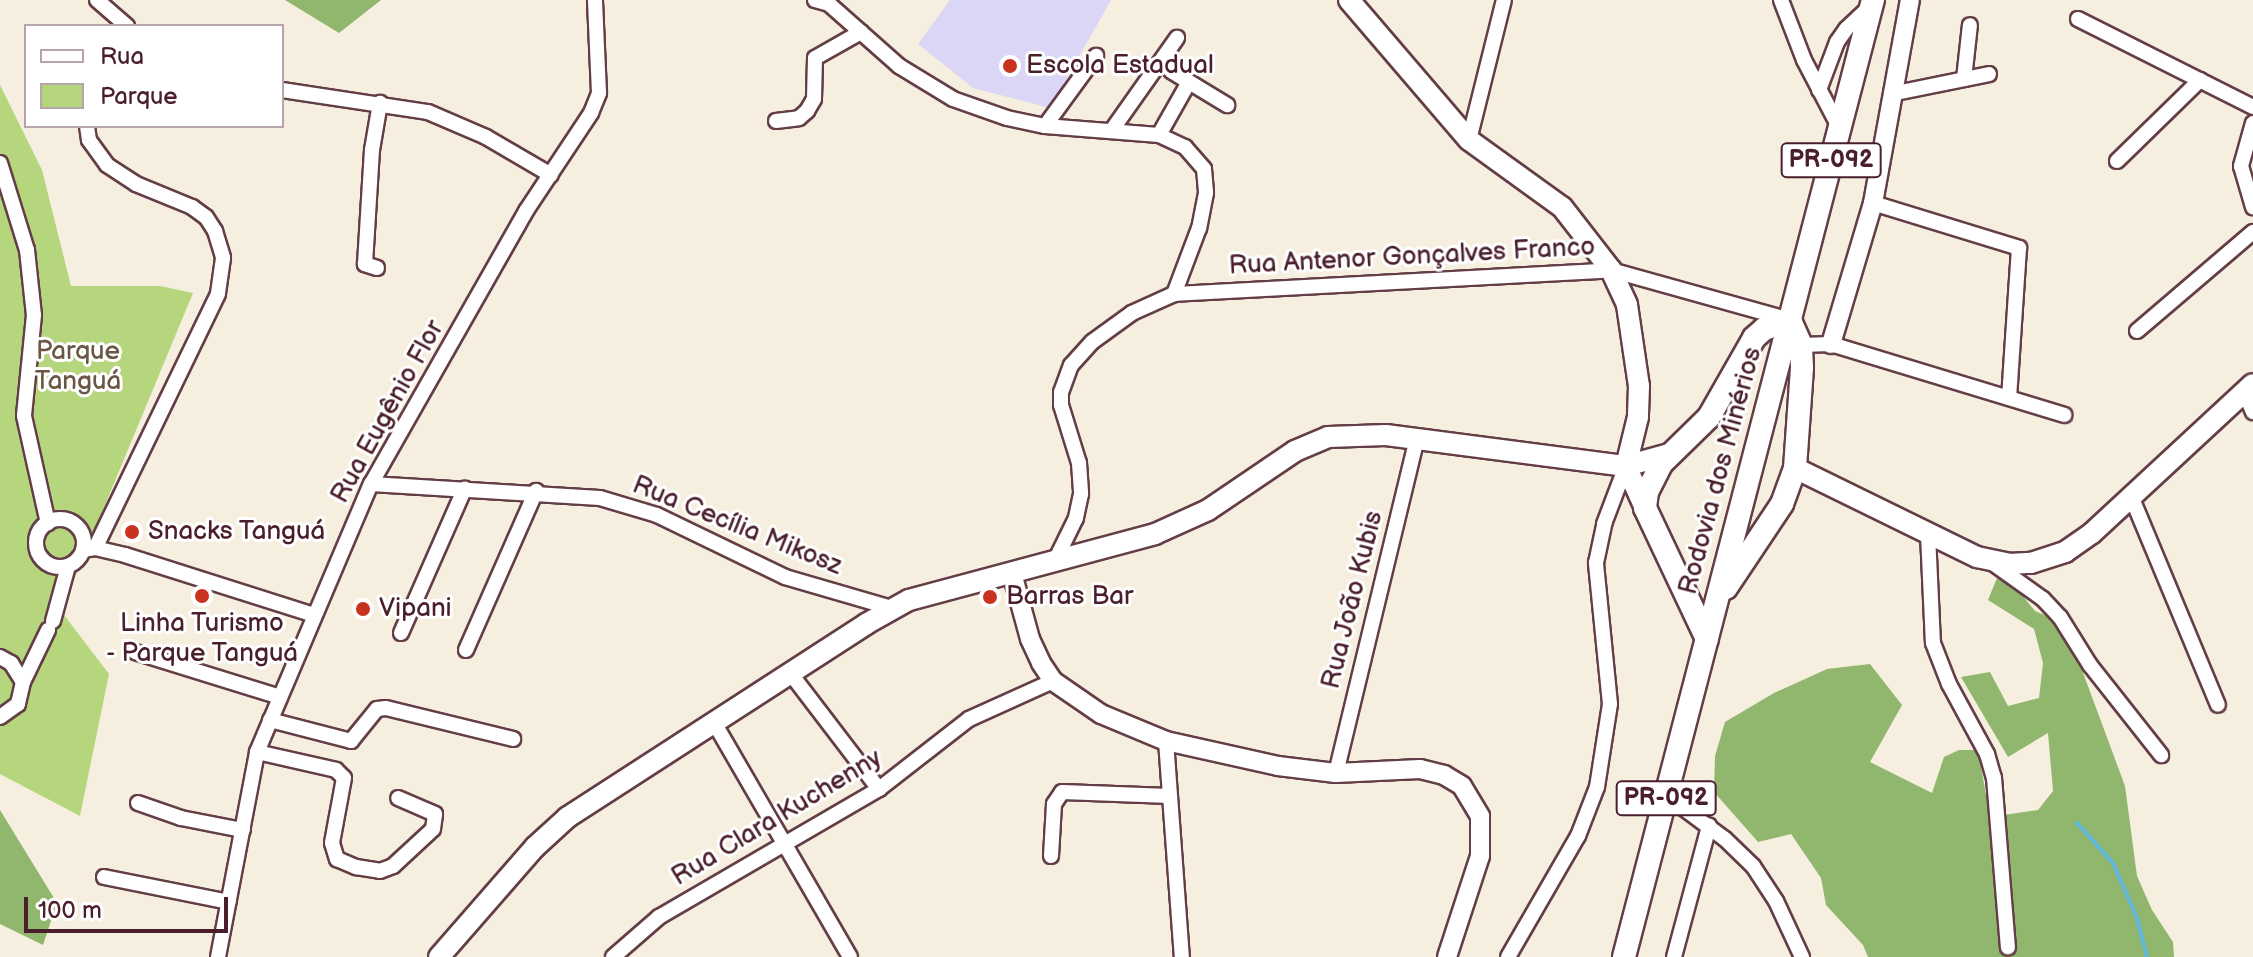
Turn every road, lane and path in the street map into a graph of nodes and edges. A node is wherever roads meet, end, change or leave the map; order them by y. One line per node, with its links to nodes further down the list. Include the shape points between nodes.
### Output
1 (97, 0): 10 (street)
2 (595, 0): 36 (street, Rua Eugênio Flor, via 599,93 582,131)
3 (815, 0): 12 (street, via 829,4)
4 (1349, 0): 33 (main road)
5 (1504, 0): 33 (street)
6 (1781, 0): 21 (street)
7 (1910, 0): 22 (street, PR-092)
8 (1872, 3): 21 (street, via 1846,29); 29 (main road, Rodovia dos Minérios / PR-092)
9 (2078, 19): 18 (street)
10 (124, 24)
11 (1970, 25): 17 (street)
12 (861, 32): 26 (street, via 815,58 814,99 807,111 799,118); 28 (street, via 899,66 953,99)
13 (1177, 38): 31 (street)
14 (1096, 56): 28 (street)
15 (1171, 71): 19 (street)
16 (1989, 74): 17 (street)
17 (1964, 79): 22 (street)
18 (2200, 80): 25 (street); 34 (street)
19 (1189, 82): 24 (street); 32 (street)
20 (284, 90): 23 (street)
21 (1819, 90): 29 (street)
22 (1891, 94): 37 (street, PR-092)
23 (380, 103): 36 (street, via 428,112 486,137); 40 (street, via 365,264)
24 (1227, 105)
25 (2253, 107)
26 (776, 121)
27 (2253, 123): 38 (street, via 2241,166)
28 (1045, 126): 31 (street)
29 (1839, 127): 43 (main road, Rodovia dos Minérios / PR-092)
30 (87, 128): 62 (street, via 89,140 107,165 206,217 223,258 218,294)
31 (1112, 130): 32 (street)
32 (1159, 135): 42 (street, via 1185,147 1204,169 1206,193 1189,260)
33 (1469, 140): 41 (main road, via 1562,207)
34 (2117, 161)
35 (0, 163): 60 (street, via 27,250 34,315 24,416)
36 (551, 175): 55 (street, Rua Eugênio Flor)
37 (1873, 203): 45 (street, PR-092); 48 (street, via 2019,248)
38 (2253, 207)
39 (2253, 232): 44 (street)
40 (377, 268)
41 (1611, 270): 42 (street, Rua Antenor Gonçalves Franco); 43 (street, Rua Antenor Gonçalves Franco); 53 (main road, via 1627,305 1639,386)
42 (1174, 294): 64 (street, via 1132,313 1071,365 1061,405 1079,463 1081,494 1076,518)
43 (1790, 320): 46 (main road); 52 (main road, via 1754,338 1709,417); 67 (main road, Rodovia dos Minérios / PR-092)
44 (2137, 331)
45 (1831, 344): 46 (street); 48 (street)
46 (1801, 345): 54 (main road)
47 (2248, 388): 49 (street); 58 (main road)
48 (2009, 398): 50 (street)
49 (2253, 412)
50 (2064, 415)
51 (1417, 438): 53 (main road); 64 (main road, via 1347,435 1310,443 1184,522); 87 (street, Rua João Kubis)
52 (1673, 453): 53 (main road); 59 (main road, via 1653,477)
53 (1626, 466): 59 (main road); 106 (street, via 1596,563 1610,704 1597,787 1578,836)
54 (1795, 468): 61 (main road); 67 (main road, via 1777,512)
55 (371, 484): 56 (street, Rua Cecília Mikosz); 69 (street, Rua Eugênio Flor)
56 (465, 488): 57 (street, Rua Cecília Mikosz); 70 (street)
57 (536, 491): 68 (street, Rua Cecília Mikosz, via 641,509 785,577); 72 (street)
58 (2131, 496): 63 (main road, via 2065,552 2031,563); 79 (street)
59 (1645, 508): 71 (main road)
60 (48, 523): 62 (street, via 64,519 75,524); 65 (street, via 37,539 39,552 48,563)
61 (1928, 534): 63 (main road); 99 (street, via 1933,643 1994,778)
62 (89, 549): 65 (street); 69 (street)
63 (1990, 562): 86 (street, via 2060,617 2090,665)
64 (1054, 563): 66 (main road)
65 (68, 566): 77 (street, via 50,626)
66 (1012, 573): 68 (main road); 76 (street, via 1030,639)
67 (1716, 602): 71 (main road, Rodovia dos Minérios / PR-092)
68 (892, 608): 75 (main road)
69 (314, 615): 78 (street, Rua Eugênio Flor)
70 (401, 633)
71 (1707, 639): 90 (main road, Rodovia dos Minérios / PR-092)
72 (466, 650)
73 (135, 652): 78 (street)
74 (0, 657): 77 (street, via 11,663)
75 (791, 674): 82 (main road); 88 (street)
76 (1053, 681): 84 (street, via 1101,714); 88 (street, Rua Clara Kuchenny, via 969,719)
77 (23, 682): 80 (street, via 18,704)
78 (280, 697): 81 (street, Rua Eugênio Flor)
79 (2218, 705)
80 (0, 717)
81 (270, 720): 83 (street, via 351,741 377,709 386,708); 85 (street, Rua Eugênio Flor)
82 (715, 724): 95 (street); 101 (main road, via 550,832)
83 (513, 739)
84 (1166, 741): 87 (street, via 1297,770); 89 (street)
85 (257, 752): 91 (street, via 336,770 344,778 332,843 337,859 356,867 380,871 393,866 433,829 435,814); 94 (street, Rua Eugênio Flor)
86 (2161, 755)
87 (1336, 773): 105 (street, via 1433,771 1456,780 1469,793 1480,816 1480,856)
88 (879, 789): 95 (street, Rua Clara Kuchenny)
89 (1170, 796): 96 (street, via 1062,792 1054,804); 104 (street)
90 (1667, 796): 93 (street); 107 (main road, Rodovia dos Minérios / PR-092)
91 (398, 798)
92 (138, 803): 94 (street)
93 (1709, 826): 108 (street); 109 (street, via 1753,866)
94 (243, 830): 98 (street, Rua Eugênio Flor)
95 (784, 845): 102 (street, Rua Clara Kuchenny, via 659,917); 103 (street)
96 (1051, 856)
97 (104, 877): 98 (street)
98 (229, 902): 100 (street, Rua Eugênio Flor)
99 (2008, 947)
100 (218, 957)
101 (439, 957)
102 (613, 957)
103 (850, 957)
104 (1182, 957)
105 (1447, 957)
106 (1508, 957)
107 (1624, 957)
108 (1674, 957)
109 (1802, 957)

